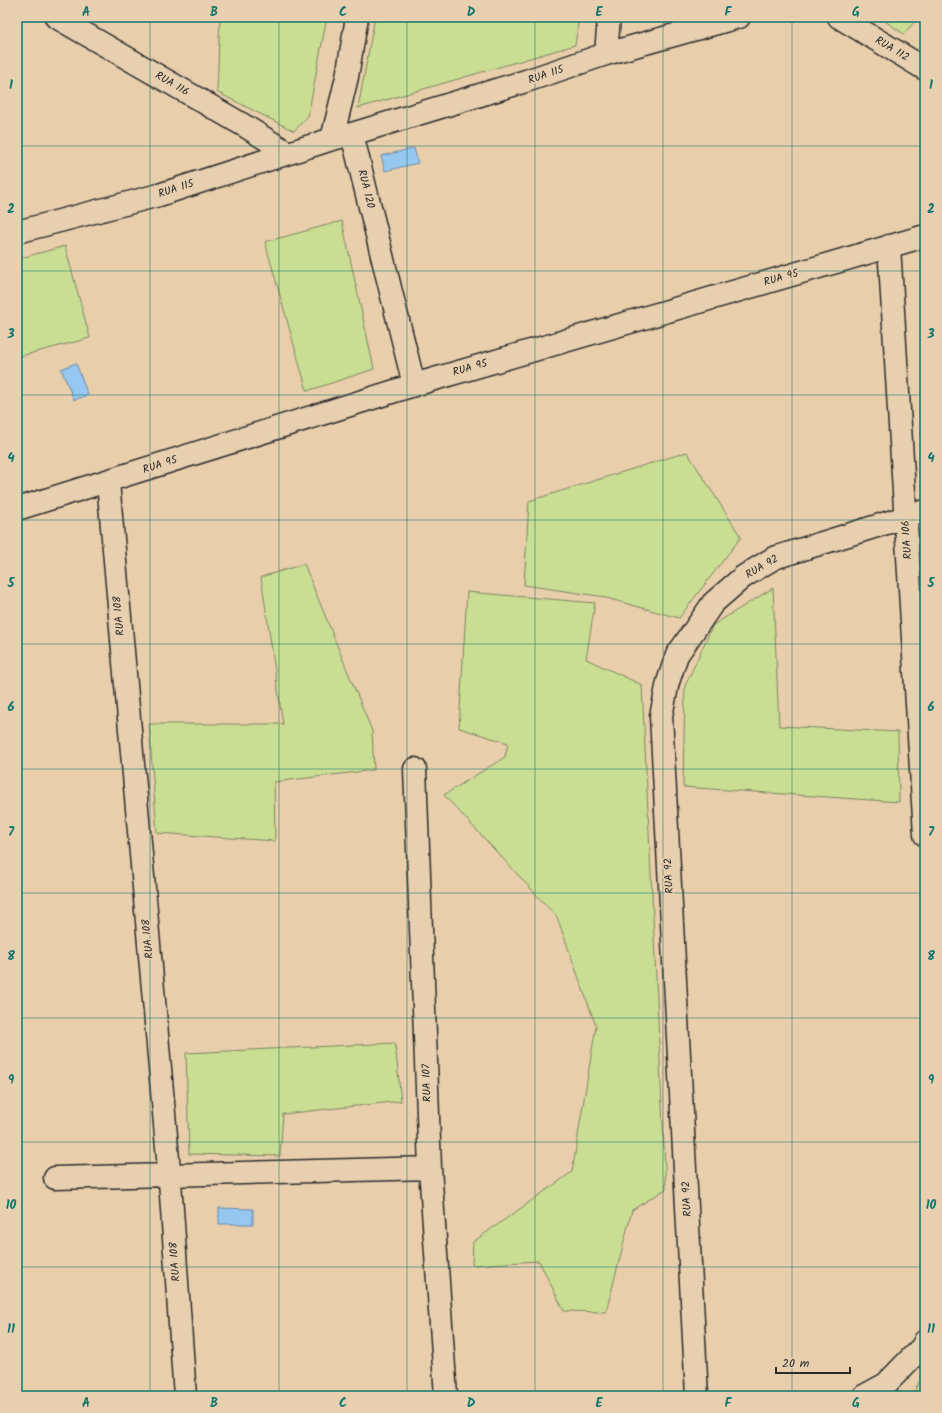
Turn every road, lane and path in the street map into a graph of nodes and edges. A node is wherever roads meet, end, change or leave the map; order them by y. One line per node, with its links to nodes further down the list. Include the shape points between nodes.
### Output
1 (56, 17): 6 (street, RUA 116)
2 (357, 17): 9 (street, RUA 120, via 347,77)
3 (609, 17): 7 (street)
4 (740, 17): 7 (street, RUA 115)
5 (838, 17): 8 (street, RUA 112)
6 (76, 22): 10 (street, RUA 116)
7 (606, 54): 9 (street, RUA 115, via 526,81)
8 (925, 69)
9 (342, 136): 10 (street, RUA 115); 14 (street, RUA 120)
10 (288, 153): 11 (street, RUA 115, via 159,195)
11 (17, 232)
12 (925, 236): 13 (street, RUA 95)
13 (889, 246): 14 (street, RUA 95); 17 (street, RUA 106)
14 (414, 385): 15 (street, RUA 95)
15 (108, 482): 16 (street, RUA 95); 22 (street, RUA 108)
16 (17, 510)
17 (915, 514): 19 (street, RUA 106); 27 (street, RUA 92, via 774,558 743,577 713,603 695,627 677,655 668,682 661,716)
18 (415, 769): 21 (street, RUA 107)
19 (923, 786): 20 (street, RUA 106)
20 (925, 835)
21 (430, 1168): 22 (street); 26 (street, RUA 107)
22 (169, 1175): 23 (street); 25 (street, RUA 108)
23 (55, 1178)
24 (925, 1340): 28 (street, via 886,1384)
25 (185, 1396)
26 (446, 1396)
27 (697, 1396)
28 (864, 1396)

